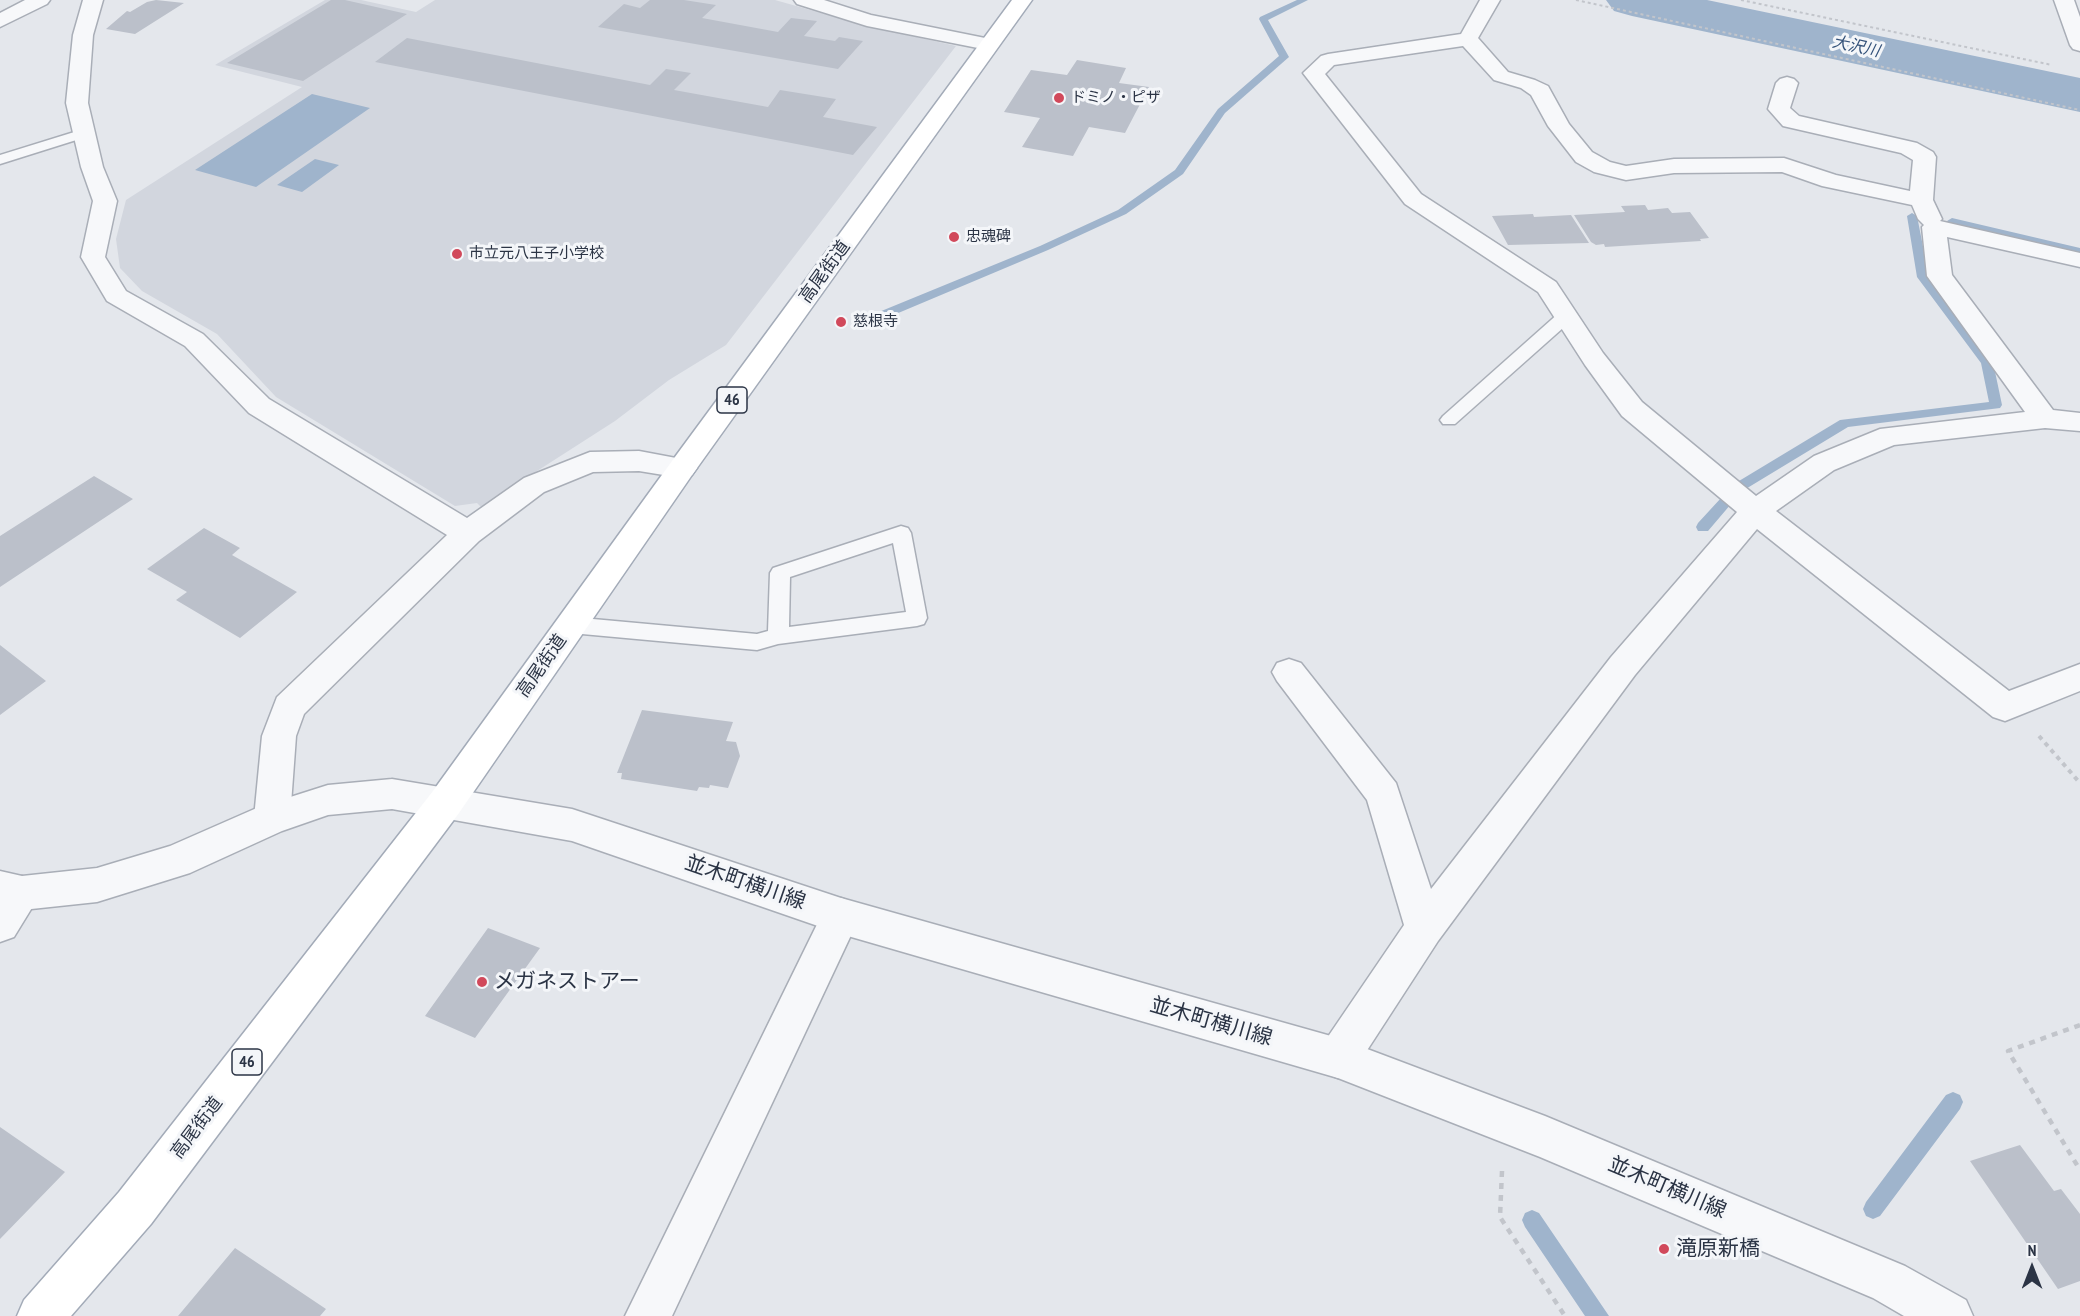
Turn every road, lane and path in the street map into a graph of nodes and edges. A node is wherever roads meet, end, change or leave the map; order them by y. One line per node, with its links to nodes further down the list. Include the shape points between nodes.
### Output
1 (40, 0): 9 (street)
2 (93, 0): 16 (street, via 83,34 77,103)
3 (804, 0): 11 (street, via 867,20)
4 (1022, 0): 11 (main road, 高尾街道 / 46)
5 (1490, 0): 10 (street)
6 (1576, 0): 15 (path)
7 (1741, 0): 13 (path)
8 (2064, 0): 12 (street)
9 (0, 21)
10 (1468, 39): 18 (street, via 1501,76 1540,91 1559,126 1584,158 1602,167 1626,173 1674,166 1784,165 1830,181); 21 (street, via 1328,60 1313,73 1413,199 1547,287)
11 (988, 44): 25 (main road, 高尾街道 / 46)
12 (2080, 45)
13 (2057, 66)
14 (1787, 82): 18 (street, via 1779,109 1791,121 1909,148 1925,157)
15 (2080, 110)
16 (84, 133): 17 (lane); 27 (street, via 105,201 93,257 116,296 194,340 259,406)
17 (0, 160)
18 (1921, 200): 19 (street)
19 (1934, 227): 20 (street); 22 (street, via 1940,276)
20 (2080, 260)
21 (1566, 316): 23 (lane); 26 (street, via 1632,409)
22 (2045, 419): 24 (street); 26 (street, via 1890,436 1824,463)
23 (1449, 420)
24 (2080, 422)
25 (682, 468): 27 (street, via 639,461 590,462 534,485); 28 (main road, 高尾街道 / 46)
26 (1755, 512): 32 (street); 39 (street, via 1623,666)
27 (468, 533): 35 (street, via 289,707 279,736)
28 (571, 625): 29 (lane, via 758,642); 34 (main road, 高尾街道 / 46)
29 (778, 636): 29 (lane, via 780,573 901,532 917,618)
30 (1289, 672): 39 (street, via 1383,794)
31 (2080, 677): 32 (street)
32 (2005, 707): 33 (path, via 2046,742)
33 (2080, 783)
34 (446, 802): 35 (street, 並木町横川線, via 392,794 328,800); 37 (street, 並木町横川線, via 572,825); 44 (main road, 高尾街道 / 46, via 135,1208)
35 (273, 818): 36 (street, 並木町横川線, via 177,861 97,885)
36 (11, 891): 38 (street)
37 (841, 916): 41 (street, 並木町横川線); 45 (street)
38 (0, 924)
39 (1424, 928): 41 (street)
40 (2080, 1025): 43 (path, via 2008,1051)
41 (1338, 1058): 42 (street, 並木町横川線)
42 (1503, 1121): 46 (path, via 1500,1217); 47 (street, 並木町横川線, via 1878,1278)
43 (2080, 1170)
44 (40, 1316)
45 (648, 1316)
46 (1565, 1316)
47 (1950, 1316)

